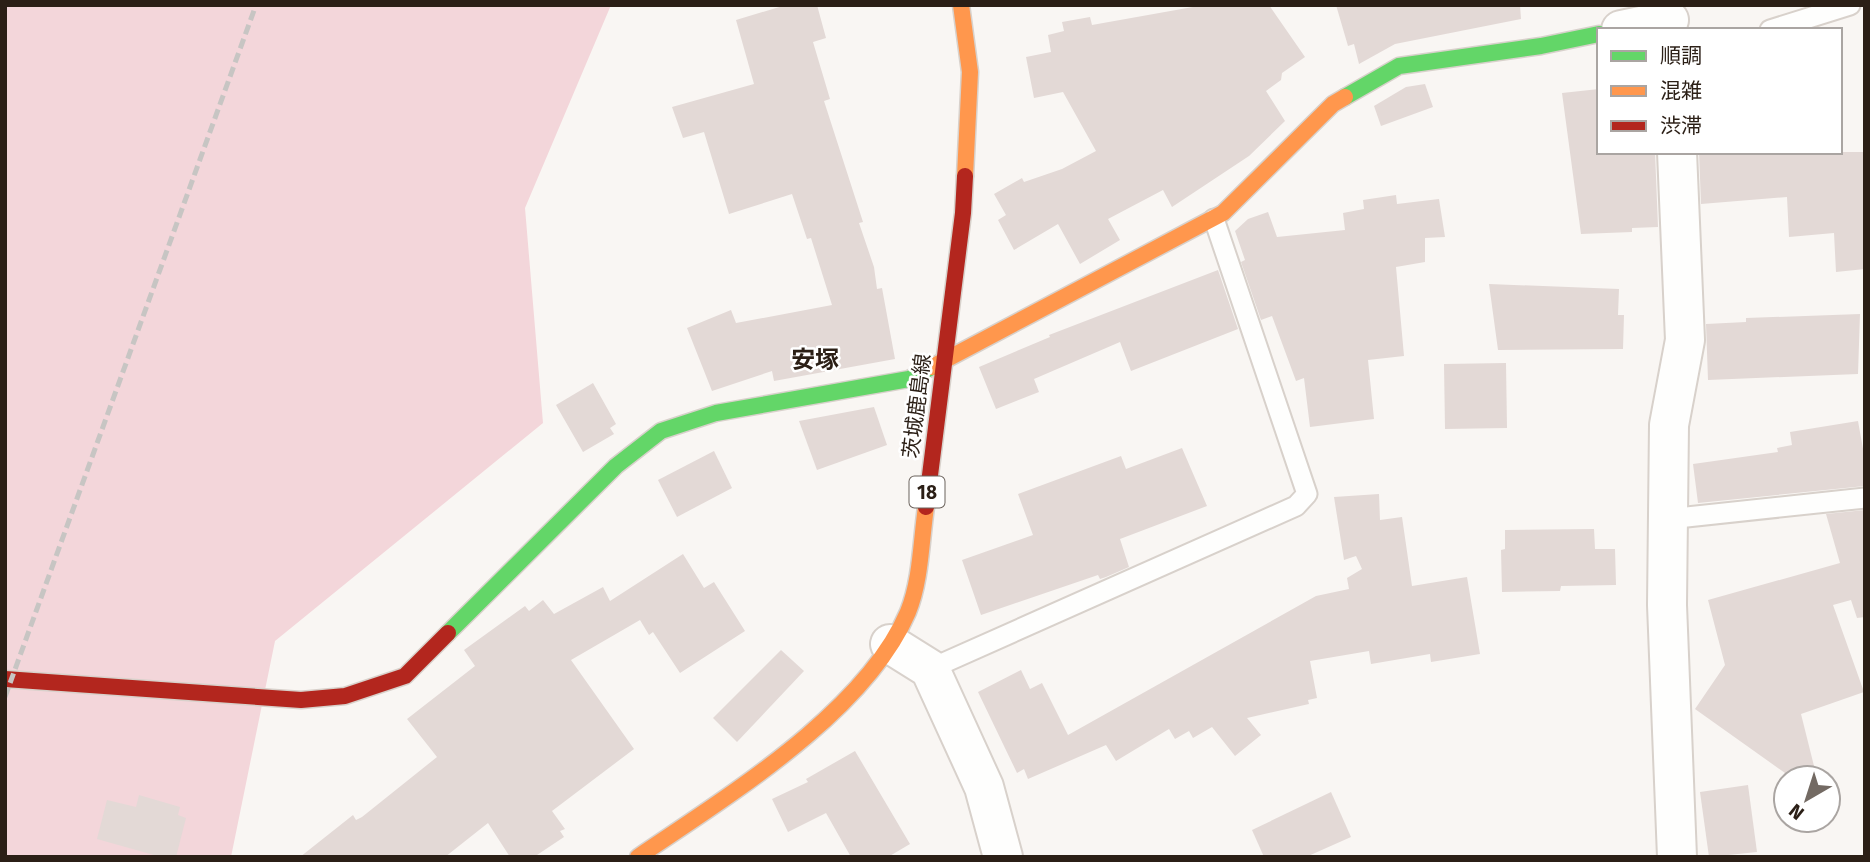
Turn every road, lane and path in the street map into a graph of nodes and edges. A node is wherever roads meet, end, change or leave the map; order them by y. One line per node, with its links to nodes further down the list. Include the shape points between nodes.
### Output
1 (961, 5): 9 (street, 茨城鹿島線 / 18, via 970,72 968,144)
2 (1850, 5): 5 (lane)
3 (1669, 18): 4 (street)
4 (1629, 28)
5 (1776, 28)
6 (1597, 34): 8 (street, via 1399,66 1332,104)
7 (1677, 154): 11 (street, via 1685,340 1669,425)
8 (1214, 219): 9 (street); 13 (lane, via 1307,494 1296,506)
9 (944, 361): 12 (street, 茨城鹿島線 / 18, via 917,575 907,613); 14 (street, via 909,379 716,413 661,431 616,466 405,676 345,696 301,700)
10 (1865, 498): 11 (lane)
11 (1668, 519): 17 (street)
12 (890, 644): 13 (street); 15 (street, 茨城鹿島線 / 18, via 873,667 774,762)
13 (930, 669): 16 (street, via 984,787)
14 (5, 679)
15 (638, 857)
16 (1003, 857)
17 (1677, 857)

